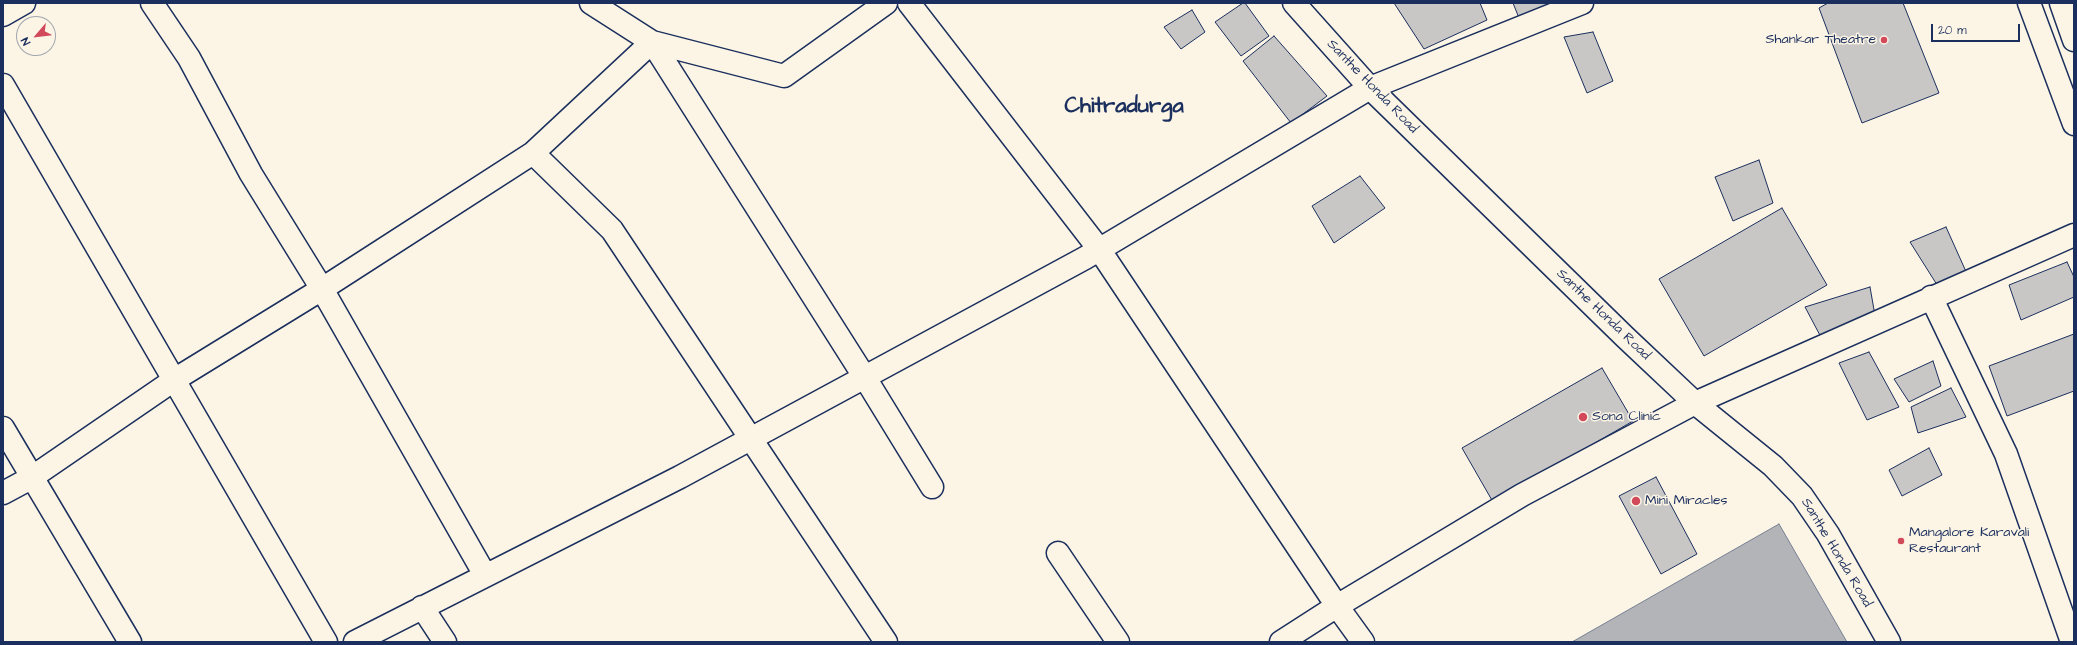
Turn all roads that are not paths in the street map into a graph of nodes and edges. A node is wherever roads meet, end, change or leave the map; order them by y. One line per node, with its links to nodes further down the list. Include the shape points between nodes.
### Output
1 (24, 3): 10 (street)
2 (152, 3): 19 (street, via 189,58 251,174)
3 (591, 3): 12 (street)
4 (886, 3): 12 (street, via 784,76)
5 (908, 3): 18 (street)
6 (1294, 3): 14 (street, Santhe Honda Road)
7 (1582, 3): 14 (street)
8 (2029, 3): 15 (street)
9 (2061, 3): 11 (street)
10 (3, 15)
11 (2074, 40)
12 (652, 42): 16 (street); 21 (street)
13 (3, 84): 22 (street)
14 (1370, 88): 18 (street); 23 (street, Santhe Honda Road)
15 (2074, 124)
16 (533, 153): 19 (street); 25 (street, via 612,230)
17 (2074, 235): 20 (street)
18 (1099, 249): 21 (street); 31 (street)
19 (322, 289): 22 (street); 30 (street)
20 (1931, 297): 23 (street); 42 (street, via 2006,454)
21 (865, 378): 25 (street); 27 (street)
22 (174, 380): 26 (street); 34 (street)
23 (1695, 403): 31 (street, via 1522,495); 41 (street, Santhe Honda Road, via 1773,466 1802,496 1828,534)
24 (3, 428): 26 (street)
25 (752, 439): 30 (street); 37 (street)
26 (32, 478): 28 (street); 33 (street)
27 (932, 487)
28 (3, 494)
29 (1058, 553): 38 (street)
30 (485, 575): 32 (street)
31 (1337, 606): 39 (street); 40 (street)
32 (422, 607): 35 (street); 36 (street)
33 (130, 642)
34 (326, 642)
35 (355, 642)
36 (445, 642)
37 (886, 642)
38 (1118, 642)
39 (1281, 642)
40 (1363, 642)
41 (1889, 642)
42 (2072, 642)

